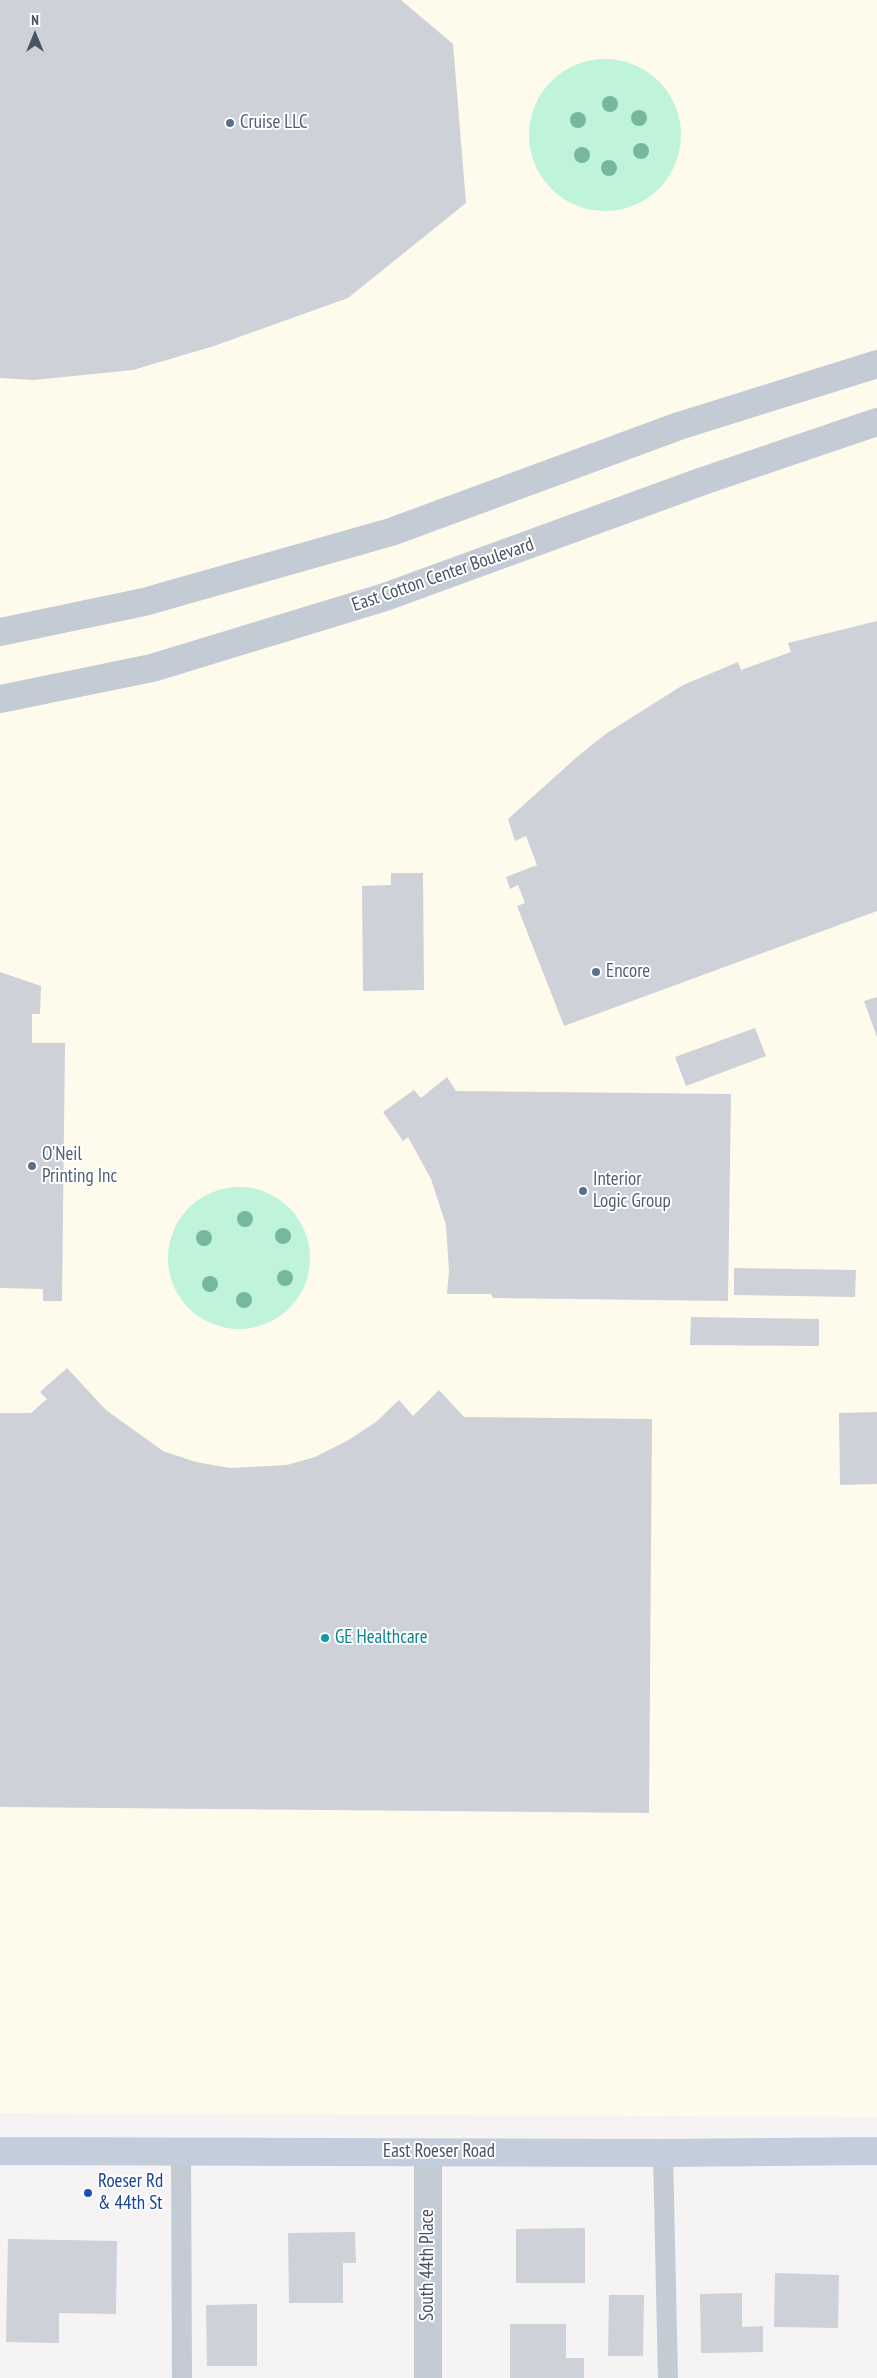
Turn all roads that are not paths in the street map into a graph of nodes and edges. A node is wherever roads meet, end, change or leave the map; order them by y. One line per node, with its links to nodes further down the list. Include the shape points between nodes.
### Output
1 (877, 364): 3 (street, via 679,426 391,532 144,602)
2 (877, 422): 4 (street, East Cotton Center Boulevard, via 703,481 385,597 152,668)
3 (0, 632)
4 (0, 699)
5 (0, 2150): 6 (street, East Roeser Road)
6 (181, 2150): 8 (street, East Roeser Road); 10 (lane)
7 (877, 2151): 9 (street, East Roeser Road)
8 (428, 2153): 9 (street, East Roeser Road); 11 (street, South 44th Place)
9 (663, 2153): 12 (lane)
10 (182, 2378)
11 (428, 2378)
12 (668, 2378)

